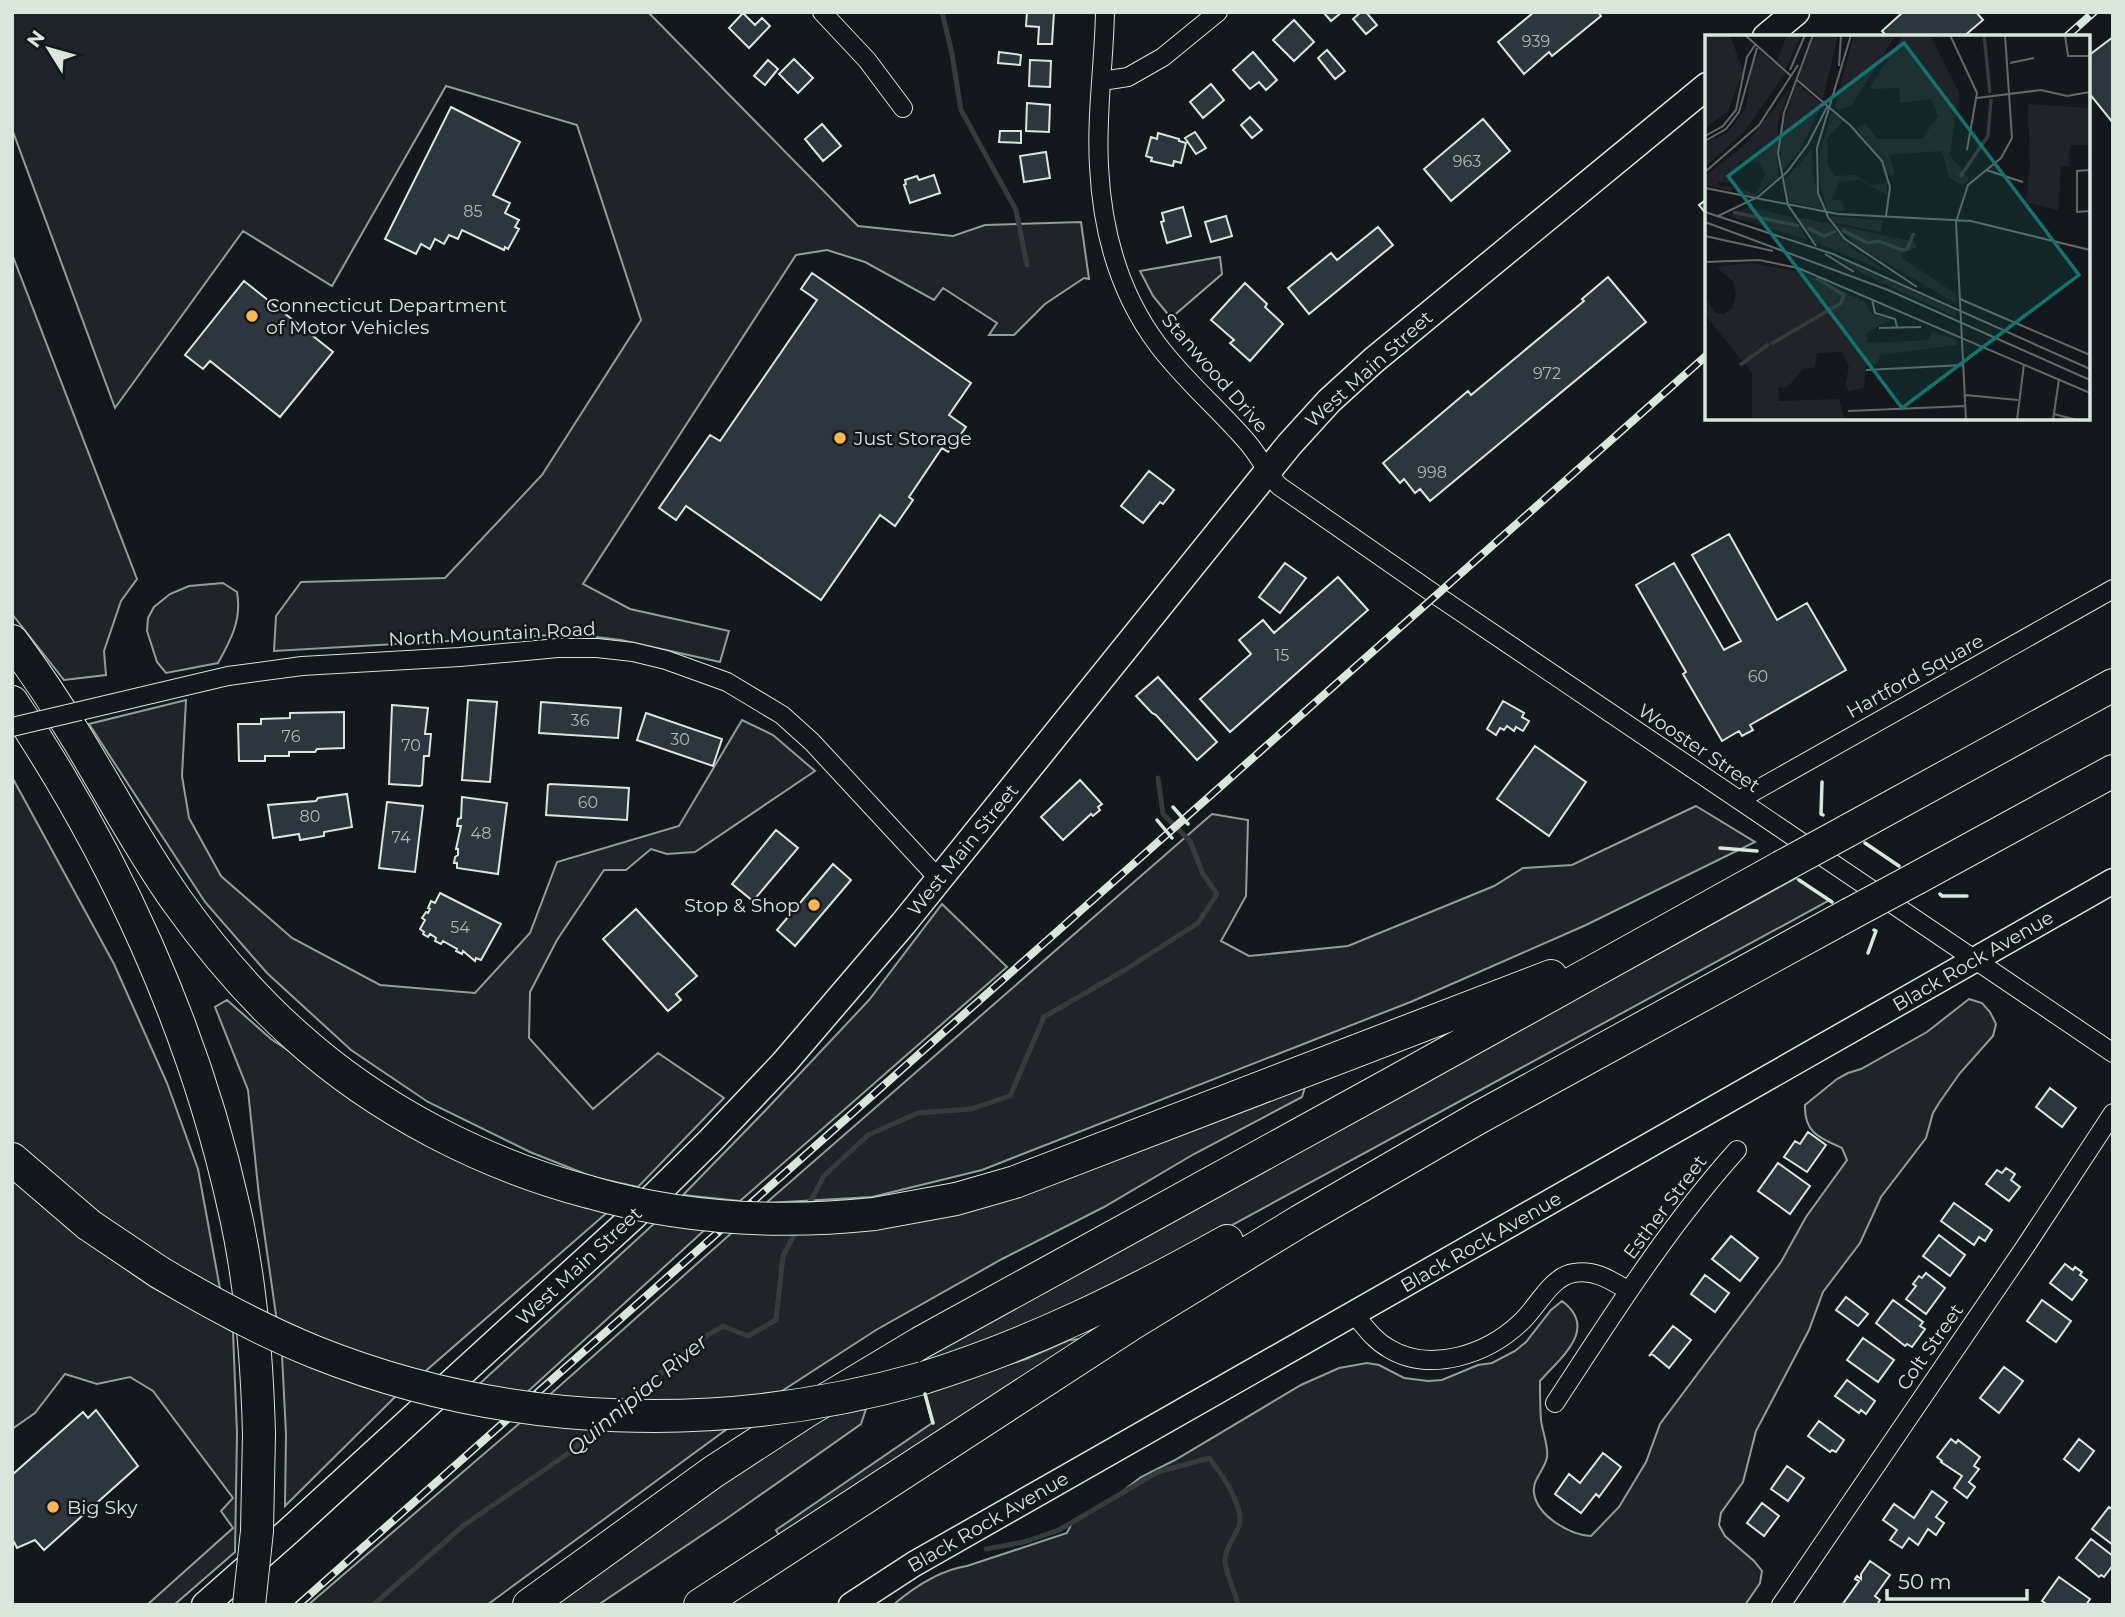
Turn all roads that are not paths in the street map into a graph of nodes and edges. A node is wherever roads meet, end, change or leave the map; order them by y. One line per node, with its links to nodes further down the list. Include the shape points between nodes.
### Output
1 (822, 12): 8 (street)
2 (1105, 12): 6 (street, Stanwood Drive)
3 (1218, 12): 6 (street, via 1163,57 1128,77)
4 (1796, 12): 5 (main road)
5 (1768, 35)
6 (1102, 81): 9 (street, Stanwood Drive, via 1098,140 1101,200 1122,281 1157,344 1250,445)
7 (1705, 88): 9 (main road, West Main Street, via 1374,360 1312,419)
8 (903, 108)
9 (1267, 473): 16 (street, Wooster Street, via 1293,497); 17 (main road, West Main Street)
10 (2113, 589): 16 (street, Hartford Square)
11 (12, 641): 19 (highway, bridge, via 176,900 233,972 310,1049 392,1106 502,1163 652,1208 738,1218 812,1219 874,1214 956,1199 1027,1177 1513,991)
12 (2113, 685): 19 (highway, bridge)
13 (12, 702): 31 (highway, bridge, via 108,866 152,960 191,1060 223,1165 243,1251 254,1348 259,1433)
14 (12, 727): 17 (street, North Mountain Road, bridge, via 228,676 302,666 558,648 633,652 727,682 782,715 812,741)
15 (2113, 771): 22 (highway, bridge)
16 (1739, 800): 20 (street, Wooster Street)
17 (939, 879): 30 (main road, West Main Street, via 784,1063 711,1140 634,1216)
18 (2113, 881): 20 (street, Black Rock Avenue)
19 (1700, 911): 32 (highway, via 920,1343 713,1472)
20 (1975, 959): 21 (street, Wooster Street); 27 (street, Black Rock Avenue)
21 (2113, 1053)
22 (1591, 1056): 25 (highway, bridge, via 1497,1093 1177,1269 1010,1348 923,1378 829,1401 736,1413 627,1416 528,1408 435,1390 343,1362 259,1326 159,1272 89,1225); 28 (highway, via 1300,1221)
23 (2113, 1113): 36 (street, Colt Street)
24 (1737, 1150): 26 (street, Esther Street, via 1684,1212)
25 (12, 1159)
26 (1629, 1291): 27 (street, Esther Street, via 1608,1278 1573,1273 1558,1280 1500,1339 1446,1359 1406,1357 1373,1337); 29 (street, Esther Street)
27 (1354, 1314): 35 (street, Black Rock Avenue, via 914,1564)
28 (1010, 1403): 33 (highway); 34 (highway, via 925,1474)
29 (1555, 1403)
30 (205, 1605)
31 (250, 1605)
32 (529, 1605)
33 (700, 1605)
34 (738, 1605)
35 (850, 1605)
36 (1781, 1605)

